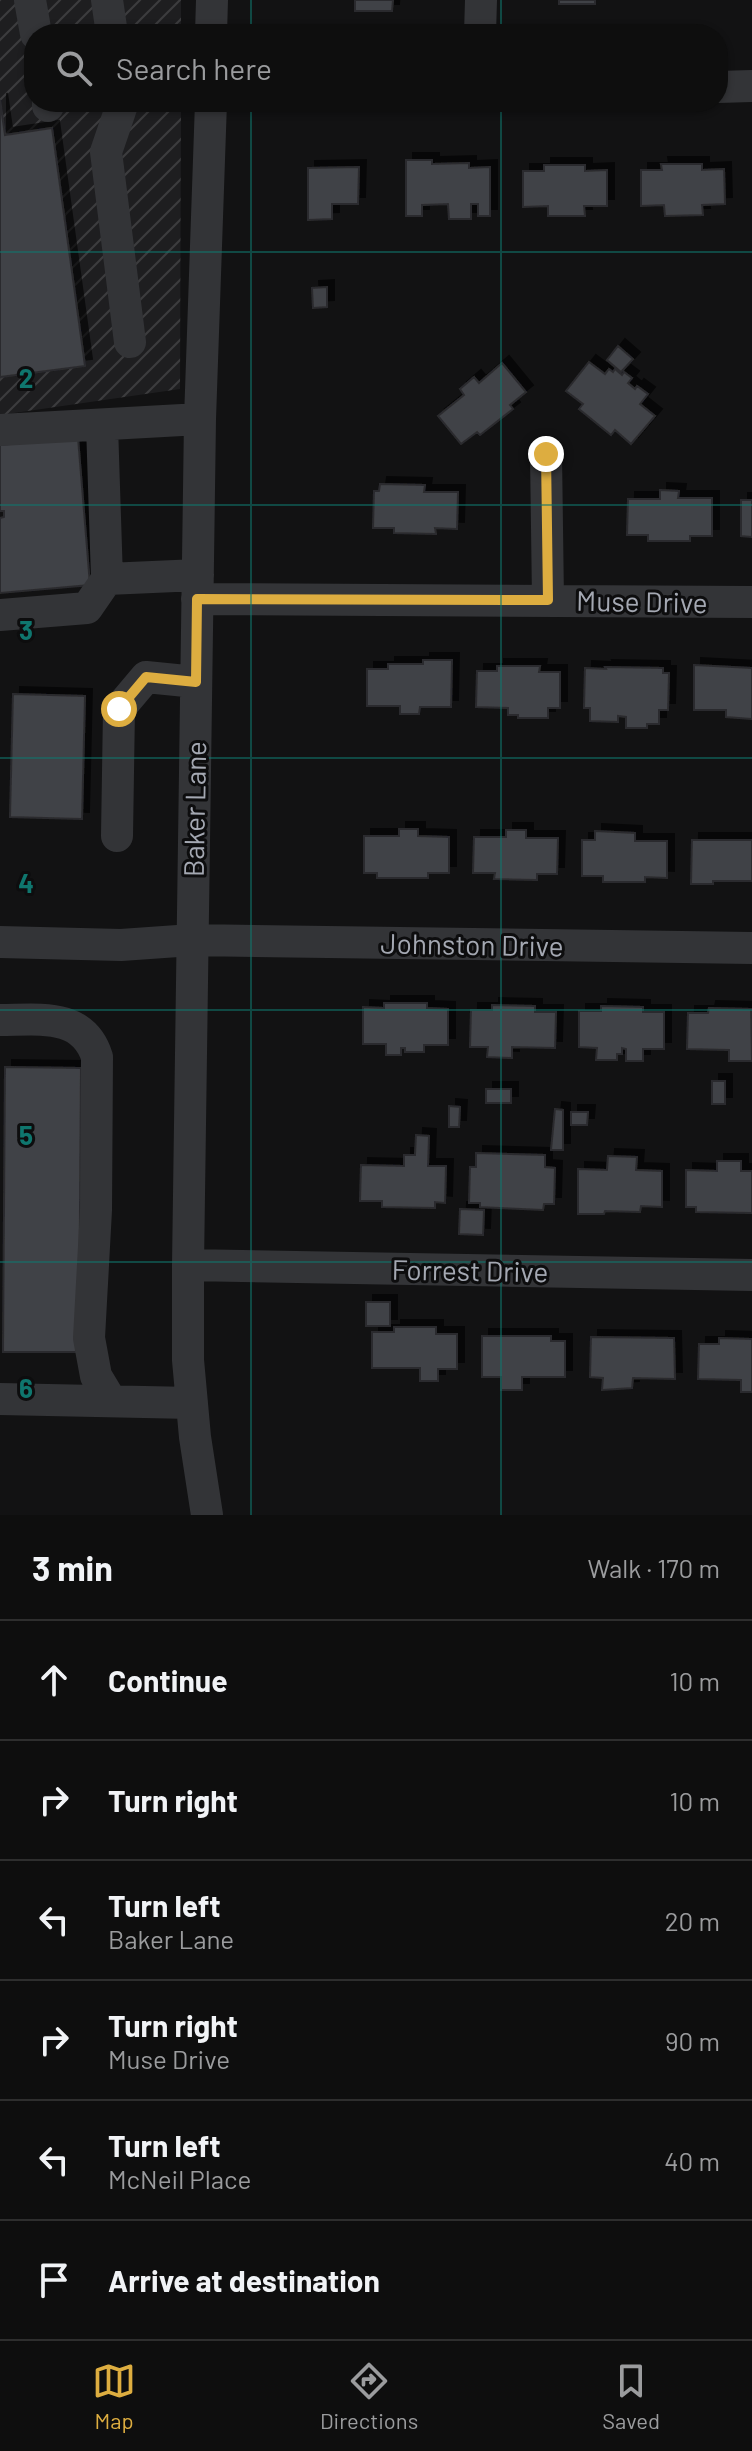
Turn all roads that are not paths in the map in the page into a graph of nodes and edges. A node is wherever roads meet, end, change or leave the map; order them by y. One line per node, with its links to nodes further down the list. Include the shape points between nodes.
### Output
1 (30, 0): 5 (street)
2 (107, 0): 6 (street)
3 (212, 0): 7 (street)
4 (481, 0): 8 (street)
5 (34, 24)
6 (111, 24)
7 (211, 24)
8 (480, 24)
9 (752, 86): 10 (street)
10 (728, 87)
11 (120, 112): 13 (street, via 106,152)
12 (211, 112): 14 (street, Baker Lane)
13 (130, 342)
14 (200, 419): 15 (street); 19 (street, Baker Lane)
15 (102, 425): 16 (street); 18 (street)
16 (0, 430)
17 (546, 454): 20 (street)
18 (107, 579): 19 (street, Muse Drive); 22 (street, via 87,608)
19 (197, 587): 20 (street, Muse Drive); 23 (street, Baker Lane)
20 (548, 600): 21 (street, Muse Drive)
21 (752, 602)
22 (0, 615)
23 (196, 682): 24 (street, via 146,677 119,709); 25 (street, Baker Lane)
24 (117, 836)
25 (192, 940): 26 (street, Johnston Drive, via 121,945); 27 (street, Johnston Drive); 29 (street, Baker Lane)
26 (0, 942)
27 (752, 948)
28 (0, 1020): 32 (street, via 57,1021 82,1031 97,1057 89,1338 96,1376)
29 (188, 1265): 30 (street, Forrest Drive); 33 (street, Baker Lane)
30 (752, 1275)
31 (0, 1399): 32 (street)
32 (111, 1401): 33 (street)
33 (192, 1403): 34 (street, Baker Lane)
34 (207, 1515)

